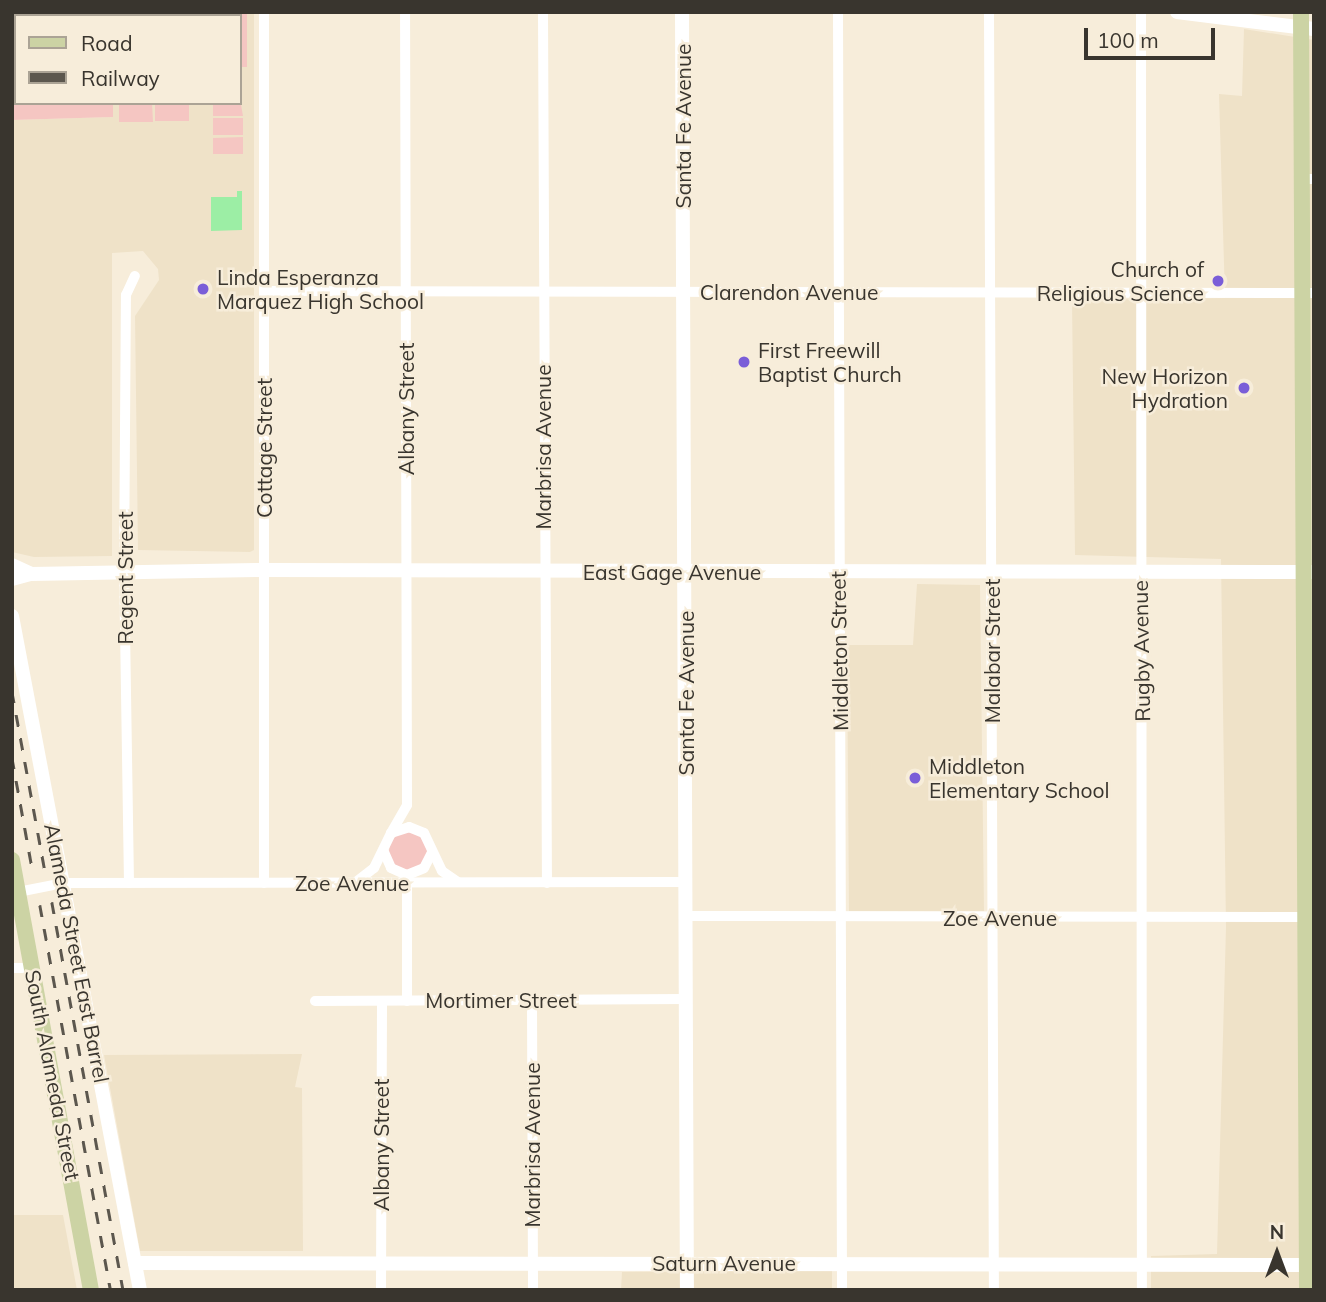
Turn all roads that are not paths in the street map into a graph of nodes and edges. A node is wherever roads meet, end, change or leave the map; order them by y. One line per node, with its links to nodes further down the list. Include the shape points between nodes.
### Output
1 (264, 12): 12 (street, Cottage Street)
2 (405, 12): 13 (street, Albany Street)
3 (543, 12): 14 (street, Marbrisa Avenue)
4 (682, 12): 15 (main road, Santa Fe Avenue)
5 (838, 12): 16 (street, Middleton Street)
6 (989, 12): 17 (street, Malabar Street)
7 (1141, 12): 18 (street, Rugby Avenue)
8 (1177, 12): 9 (main road)
9 (1305, 23): 10 (main road)
10 (1308, 179): 19 (main road)
11 (135, 276): 29 (street, Regent Street, via 126,295)
12 (264, 291): 13 (street, Clarendon Avenue); 21 (street, Cottage Street)
13 (405, 292): 14 (street, Clarendon Avenue); 22 (street, Albany Street)
14 (542, 292): 15 (street, Clarendon Avenue); 23 (street, Marbrisa Avenue)
15 (684, 292): 16 (street, Clarendon Avenue); 24 (main road, Santa Fe Avenue)
16 (838, 292): 17 (street, Clarendon Avenue); 25 (street, Middleton Street)
17 (989, 292): 18 (street, Clarendon Avenue); 26 (street, Malabar Street)
18 (1140, 292): 19 (street, Clarendon Avenue); 27 (street, Rugby Avenue)
19 (1309, 293): 28 (main road)
20 (12, 565): 30 (main road, East Gage Avenue)
21 (264, 570): 22 (main road, East Gage Avenue); 29 (main road, East Gage Avenue); 43 (street, Cottage Street)
22 (406, 571): 23 (main road, East Gage Avenue); 33 (street, Albany Street)
23 (543, 571): 24 (main road, East Gage Avenue); 46 (street, Marbrisa Avenue)
24 (685, 572): 25 (main road, East Gage Avenue); 40 (main road, Santa Fe Avenue)
25 (837, 572): 26 (main road, East Gage Avenue); 50 (street, Middleton Street)
26 (992, 572): 27 (main road, East Gage Avenue); 51 (street, Malabar Street)
27 (1140, 572): 28 (main road, East Gage Avenue); 52 (street, Rugby Avenue)
28 (1309, 572): 49 (main road)
29 (124, 573): 30 (main road, East Gage Avenue); 42 (street, Regent Street)
30 (31, 574): 31 (main road, East Gage Avenue)
31 (12, 579)
32 (12, 616): 41 (main road, Alameda Street East Barrel)
33 (407, 805): 34 (street, Albany Street); 35 (street)
34 (391, 833): 35 (street, via 409,827); 36 (street, Albany Street)
35 (424, 833): 37 (street)
36 (384, 851): 39 (street, via 391,868); 44 (street, Albany Street, via 373,869)
37 (432, 852): 39 (street, via 424,868); 45 (street, via 442,871)
38 (12, 860): 47 (main road, South Alameda Street)
39 (407, 879): 44 (street, Zoe Avenue); 45 (street, Zoe Avenue); 59 (street)
40 (687, 882): 46 (street, Zoe Avenue); 48 (main road, Santa Fe Avenue)
41 (64, 883): 42 (street, Zoe Avenue); 47 (street, Zoe Avenue); 61 (main road, Alameda Street East Barrel)
42 (129, 883): 43 (street, Zoe Avenue)
43 (264, 883): 44 (street, Zoe Avenue)
44 (355, 883)
45 (458, 883): 46 (street, Zoe Avenue)
46 (547, 883)
47 (18, 892): 54 (main road, South Alameda Street)
48 (687, 916): 50 (street, Zoe Avenue); 55 (main road, Santa Fe Avenue)
49 (1309, 917): 52 (street, Zoe Avenue); 67 (main road)
50 (842, 918): 51 (street, Zoe Avenue); 63 (street, Middleton Street)
51 (992, 918): 52 (street, Zoe Avenue); 64 (street, Malabar Street)
52 (1144, 919): 66 (street, Rugby Avenue)
53 (12, 968): 54 (street)
54 (33, 968): 68 (main road, South Alameda Street)
55 (687, 999): 56 (street, Mortimer Street); 60 (main road, Santa Fe Avenue)
56 (532, 1000): 59 (street, Mortimer Street); 65 (street, Marbrisa Avenue)
57 (315, 1001): 58 (street, Mortimer Street)
58 (382, 1001): 59 (street, Mortimer Street); 62 (street, Albany Street)
59 (407, 1001)
60 (687, 1262): 63 (main road, Saturn Avenue); 65 (main road, Saturn Avenue); 72 (main road, Santa Fe Avenue)
61 (135, 1263): 62 (main road, Saturn Avenue); 69 (main road, Alameda Street East Barrel)
62 (381, 1263): 65 (main road, Saturn Avenue); 70 (street, Albany Street)
63 (841, 1263): 64 (main road, Saturn Avenue); 73 (street, Middleton Street)
64 (993, 1263): 66 (main road, Saturn Avenue); 74 (street, Malabar Street)
65 (532, 1264): 71 (street, Marbrisa Avenue)
66 (1142, 1265): 67 (main road, Saturn Avenue); 75 (street, Rugby Avenue)
67 (1310, 1265): 76 (main road)
68 (91, 1290)
69 (140, 1290)
70 (382, 1290)
71 (533, 1290)
72 (687, 1290)
73 (842, 1290)
74 (994, 1290)
75 (1142, 1290)
76 (1307, 1290)

